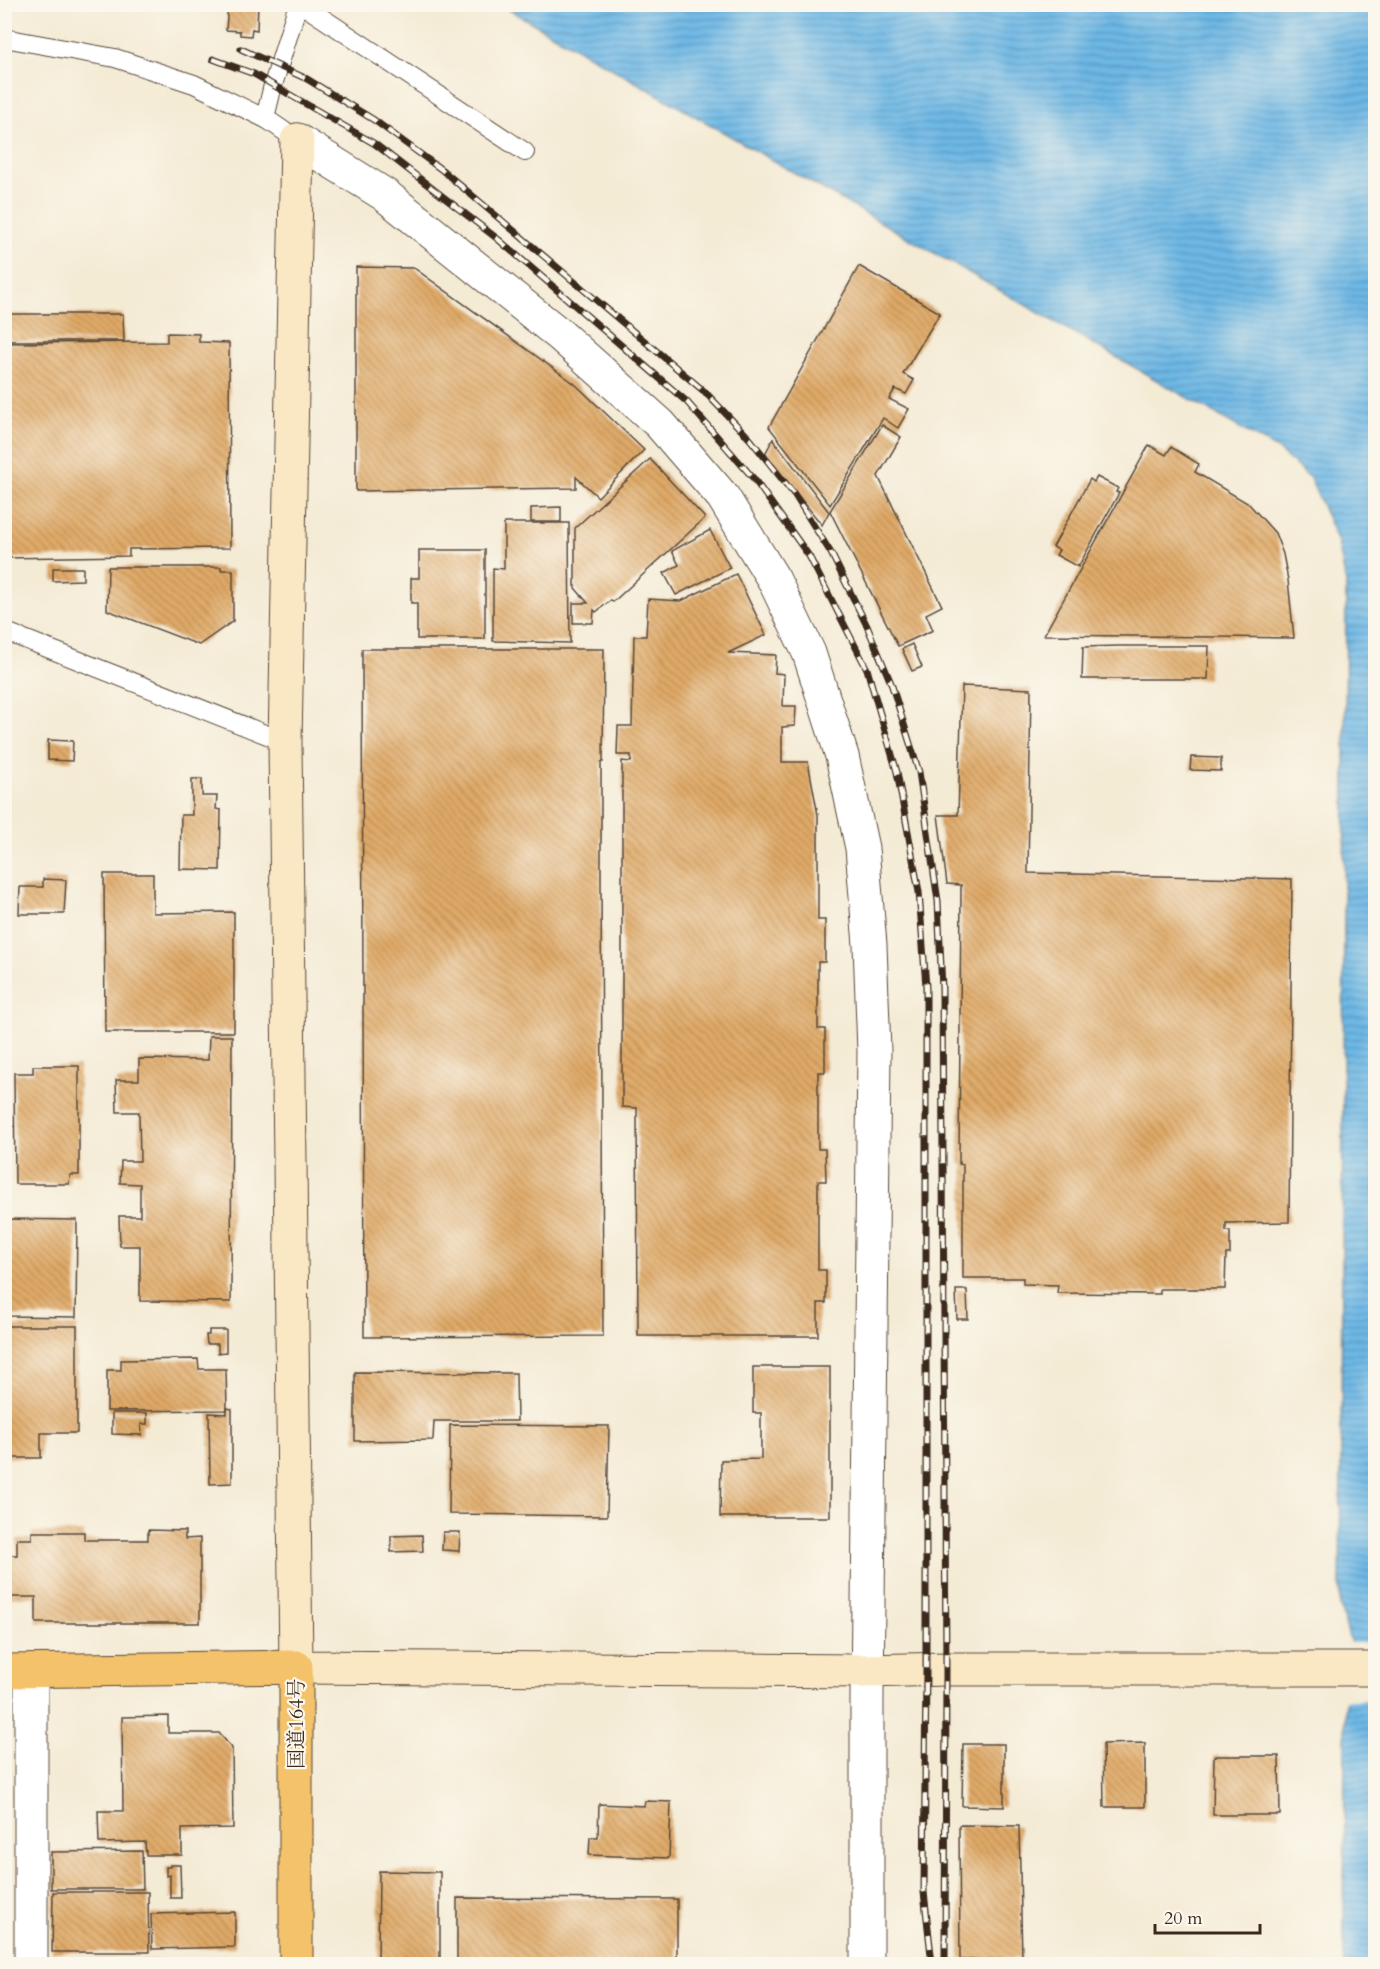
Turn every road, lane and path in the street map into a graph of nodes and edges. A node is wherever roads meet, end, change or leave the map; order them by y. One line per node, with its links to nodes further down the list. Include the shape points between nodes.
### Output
1 (300, 4): 3 (lane); 5 (lane)
2 (4, 38): 3 (lane, via 115,58 194,84)
3 (266, 119): 4 (lane)
4 (297, 140): 7 (street); 11 (street, via 394,202 559,334 660,424 723,497 774,580 809,653 842,756 861,848 870,945 874,1052)
5 (525, 152)
6 (4, 631): 7 (lane)
7 (285, 742): 8 (street)
8 (296, 1667): 10 (highway, 国道164号); 11 (street); 13 (highway, 国道164号)
9 (1376, 1669): 11 (street)
10 (18, 1671): 12 (street)
11 (867, 1671): 14 (street)
12 (31, 1965)
13 (297, 1965)
14 (867, 1965)

